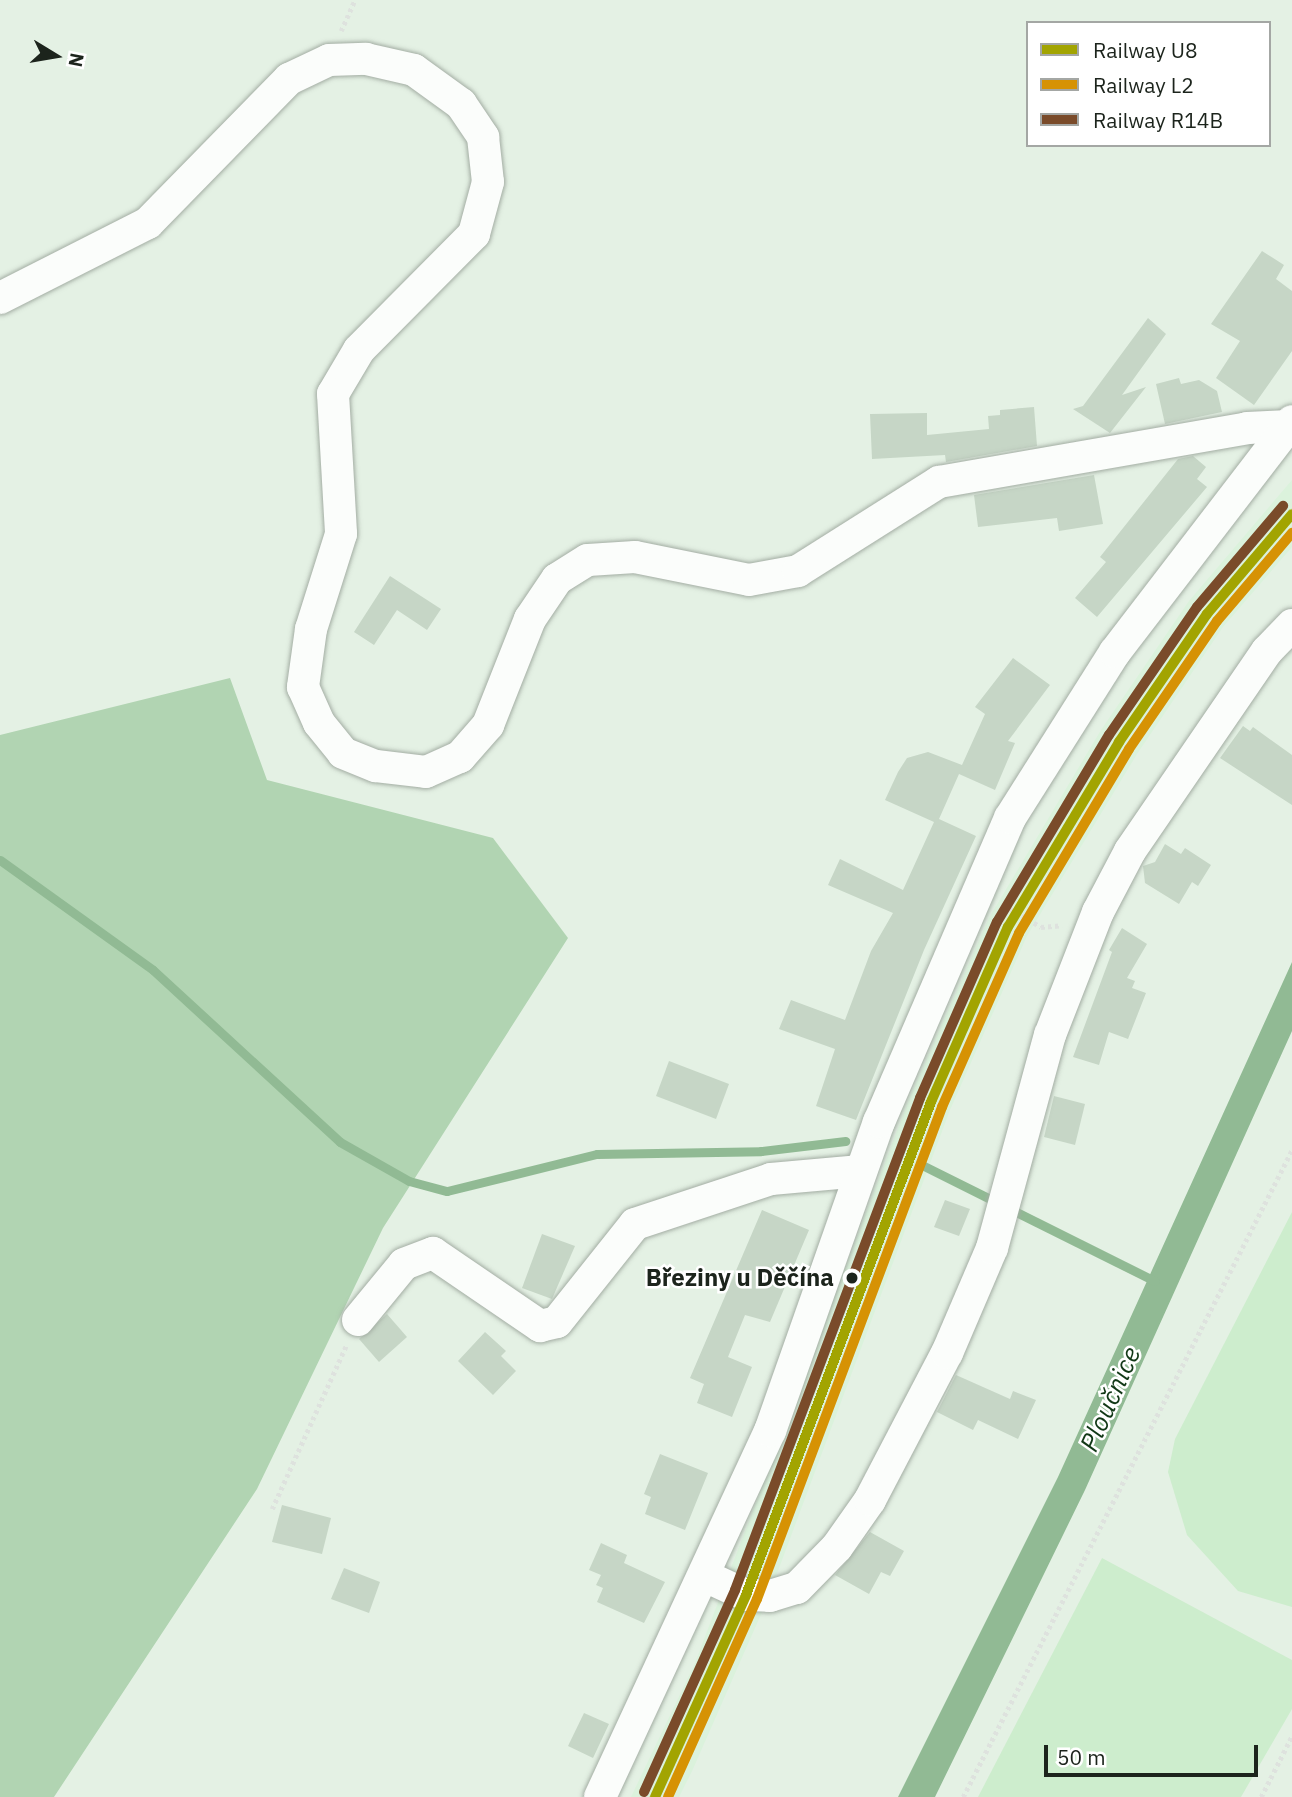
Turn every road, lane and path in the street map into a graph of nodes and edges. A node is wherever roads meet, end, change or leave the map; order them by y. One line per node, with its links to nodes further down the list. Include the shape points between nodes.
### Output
1 (0, 298): 2 (street, via 148,223 289,79 329,60 366,59 414,70 461,104 483,137 488,181 474,234 359,350 334,394 341,534 312,629 303,687 319,723 343,753 376,766 426,772 460,757 488,725 530,619 557,579 588,560 635,557 749,580 798,571 939,482)
2 (1290, 424): 4 (street, via 1115,652 1010,818)
3 (1292, 625): 5 (street, via 1267,651 1130,851)
4 (979, 890): 5 (path, via 1041,927 1059,926); 7 (street)
5 (1098, 912): 10 (street, via 1050,1035 1000,1221 947,1353 904,1442 837,1547 797,1588 770,1596 746,1595)
6 (1292, 1150): 13 (path)
7 (861, 1171): 8 (street, via 771,1179 635,1224 557,1322 540,1326 433,1253 404,1264); 10 (street, via 769,1431)
8 (358, 1320): 9 (path)
9 (272, 1509)
10 (705, 1576): 12 (street)
11 (1292, 1736): 14 (path)
12 (600, 1797)
13 (963, 1797)
14 (1261, 1797)

